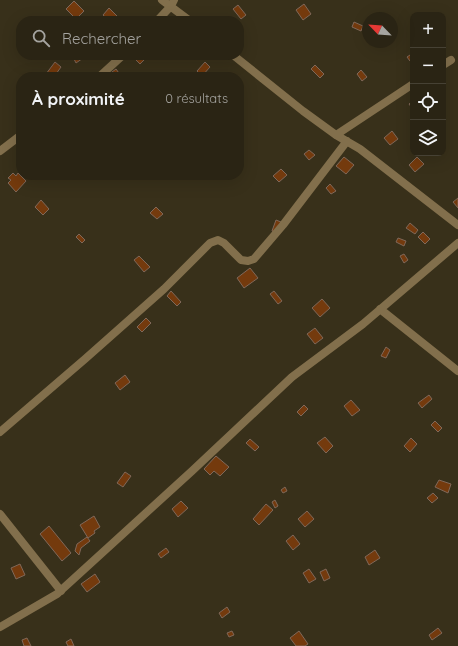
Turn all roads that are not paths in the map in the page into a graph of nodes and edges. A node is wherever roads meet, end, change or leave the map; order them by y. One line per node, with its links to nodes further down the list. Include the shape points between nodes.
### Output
1 (162, 0): 2 (street)
2 (173, 3): 3 (street); 4 (street)
3 (161, 16)
4 (185, 16)
5 (118, 60): 9 (street)
6 (239, 60): 11 (street)
7 (451, 60): 8 (street)
8 (446, 63)
9 (104, 72)
10 (410, 86): 11 (street)
11 (336, 135): 13 (street)
12 (16, 139): 14 (street)
13 (347, 141): 15 (street); 19 (street, via 254,259 241,260 218,240 210,243 164,289)
14 (0, 151)
15 (458, 225)
16 (458, 243): 17 (street)
17 (380, 309): 18 (street); 21 (street, via 292,377)
18 (458, 371)
19 (0, 432)
20 (0, 514): 21 (street)
21 (61, 590): 22 (street)
22 (0, 627)

